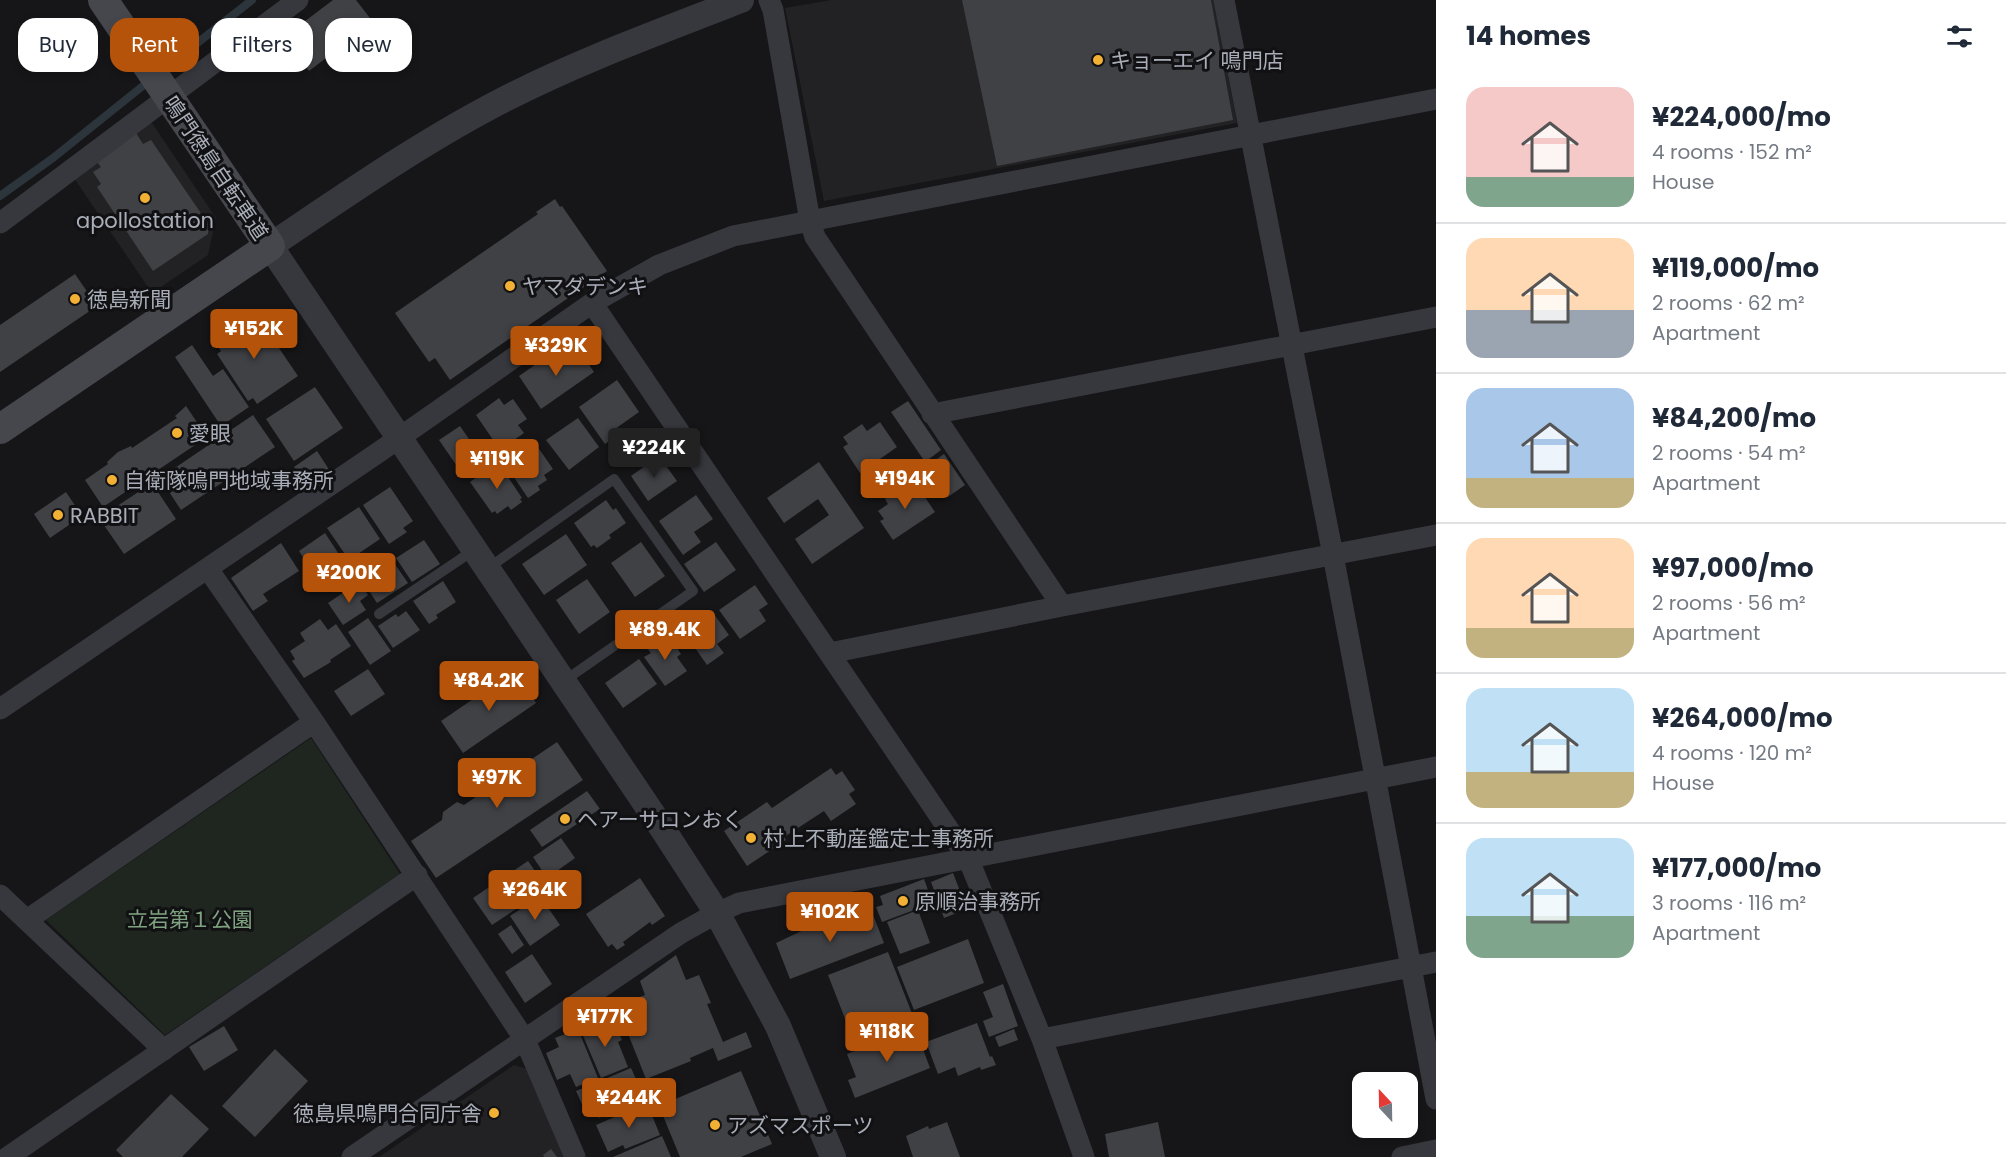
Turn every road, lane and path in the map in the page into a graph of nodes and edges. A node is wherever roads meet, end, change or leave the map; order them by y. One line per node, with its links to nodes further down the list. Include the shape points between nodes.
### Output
1 (103, 0): 6 (main road, 鳴門徳島自転車道)
2 (298, 0): 6 (street)
3 (741, 0): 11 (street, via 627,44 507,98 407,155)
4 (769, 0): 9 (street)
5 (1224, 0): 8 (street)
6 (166, 95): 10 (street); 11 (main road, 鳴門徳島自転車道)
7 (1436, 99): 8 (street)
8 (1252, 134): 9 (street); 14 (street)
9 (810, 221): 12 (street, via 733,236 659,265); 15 (street, via 815,237)
10 (0, 223)
11 (270, 246): 16 (main road); 17 (street)
12 (592, 303): 17 (street); 24 (street)
13 (1436, 317): 14 (street)
14 (1292, 345): 15 (street); 19 (street)
15 (932, 414): 22 (street)
16 (0, 429)
17 (398, 439): 20 (street); 21 (street)
18 (1436, 536): 19 (street)
19 (1333, 555): 22 (street); 29 (street)
20 (480, 560): 23 (lane); 25 (street); 25 (lane, via 614,479 693,591)
21 (208, 569): 26 (street); 27 (street)
22 (1062, 606): 24 (street)
23 (379, 614)
24 (830, 653): 30 (street)
25 (563, 682): 33 (street)
26 (0, 709)
27 (314, 722): 31 (street); 34 (street)
28 (1436, 767): 29 (street)
29 (1374, 778): 30 (street); 36 (street)
30 (969, 858): 33 (street, via 739,903); 37 (street)
31 (417, 875): 38 (street); 39 (street)
32 (0, 895): 34 (street)
33 (717, 913): 38 (street, via 681,933); 45 (street, via 778,1026)
34 (27, 920): 39 (street)
35 (1436, 962): 36 (street)
36 (1410, 967): 37 (street); 40 (street)
37 (1041, 1039): 46 (street)
38 (525, 1040): 43 (street); 44 (street)
39 (164, 1050): 42 (street)
40 (1436, 1099)
41 (1436, 1150): 47 (street)
42 (8, 1157)
43 (352, 1157)
44 (575, 1157)
45 (833, 1157)
46 (1084, 1157)
47 (1402, 1157)

